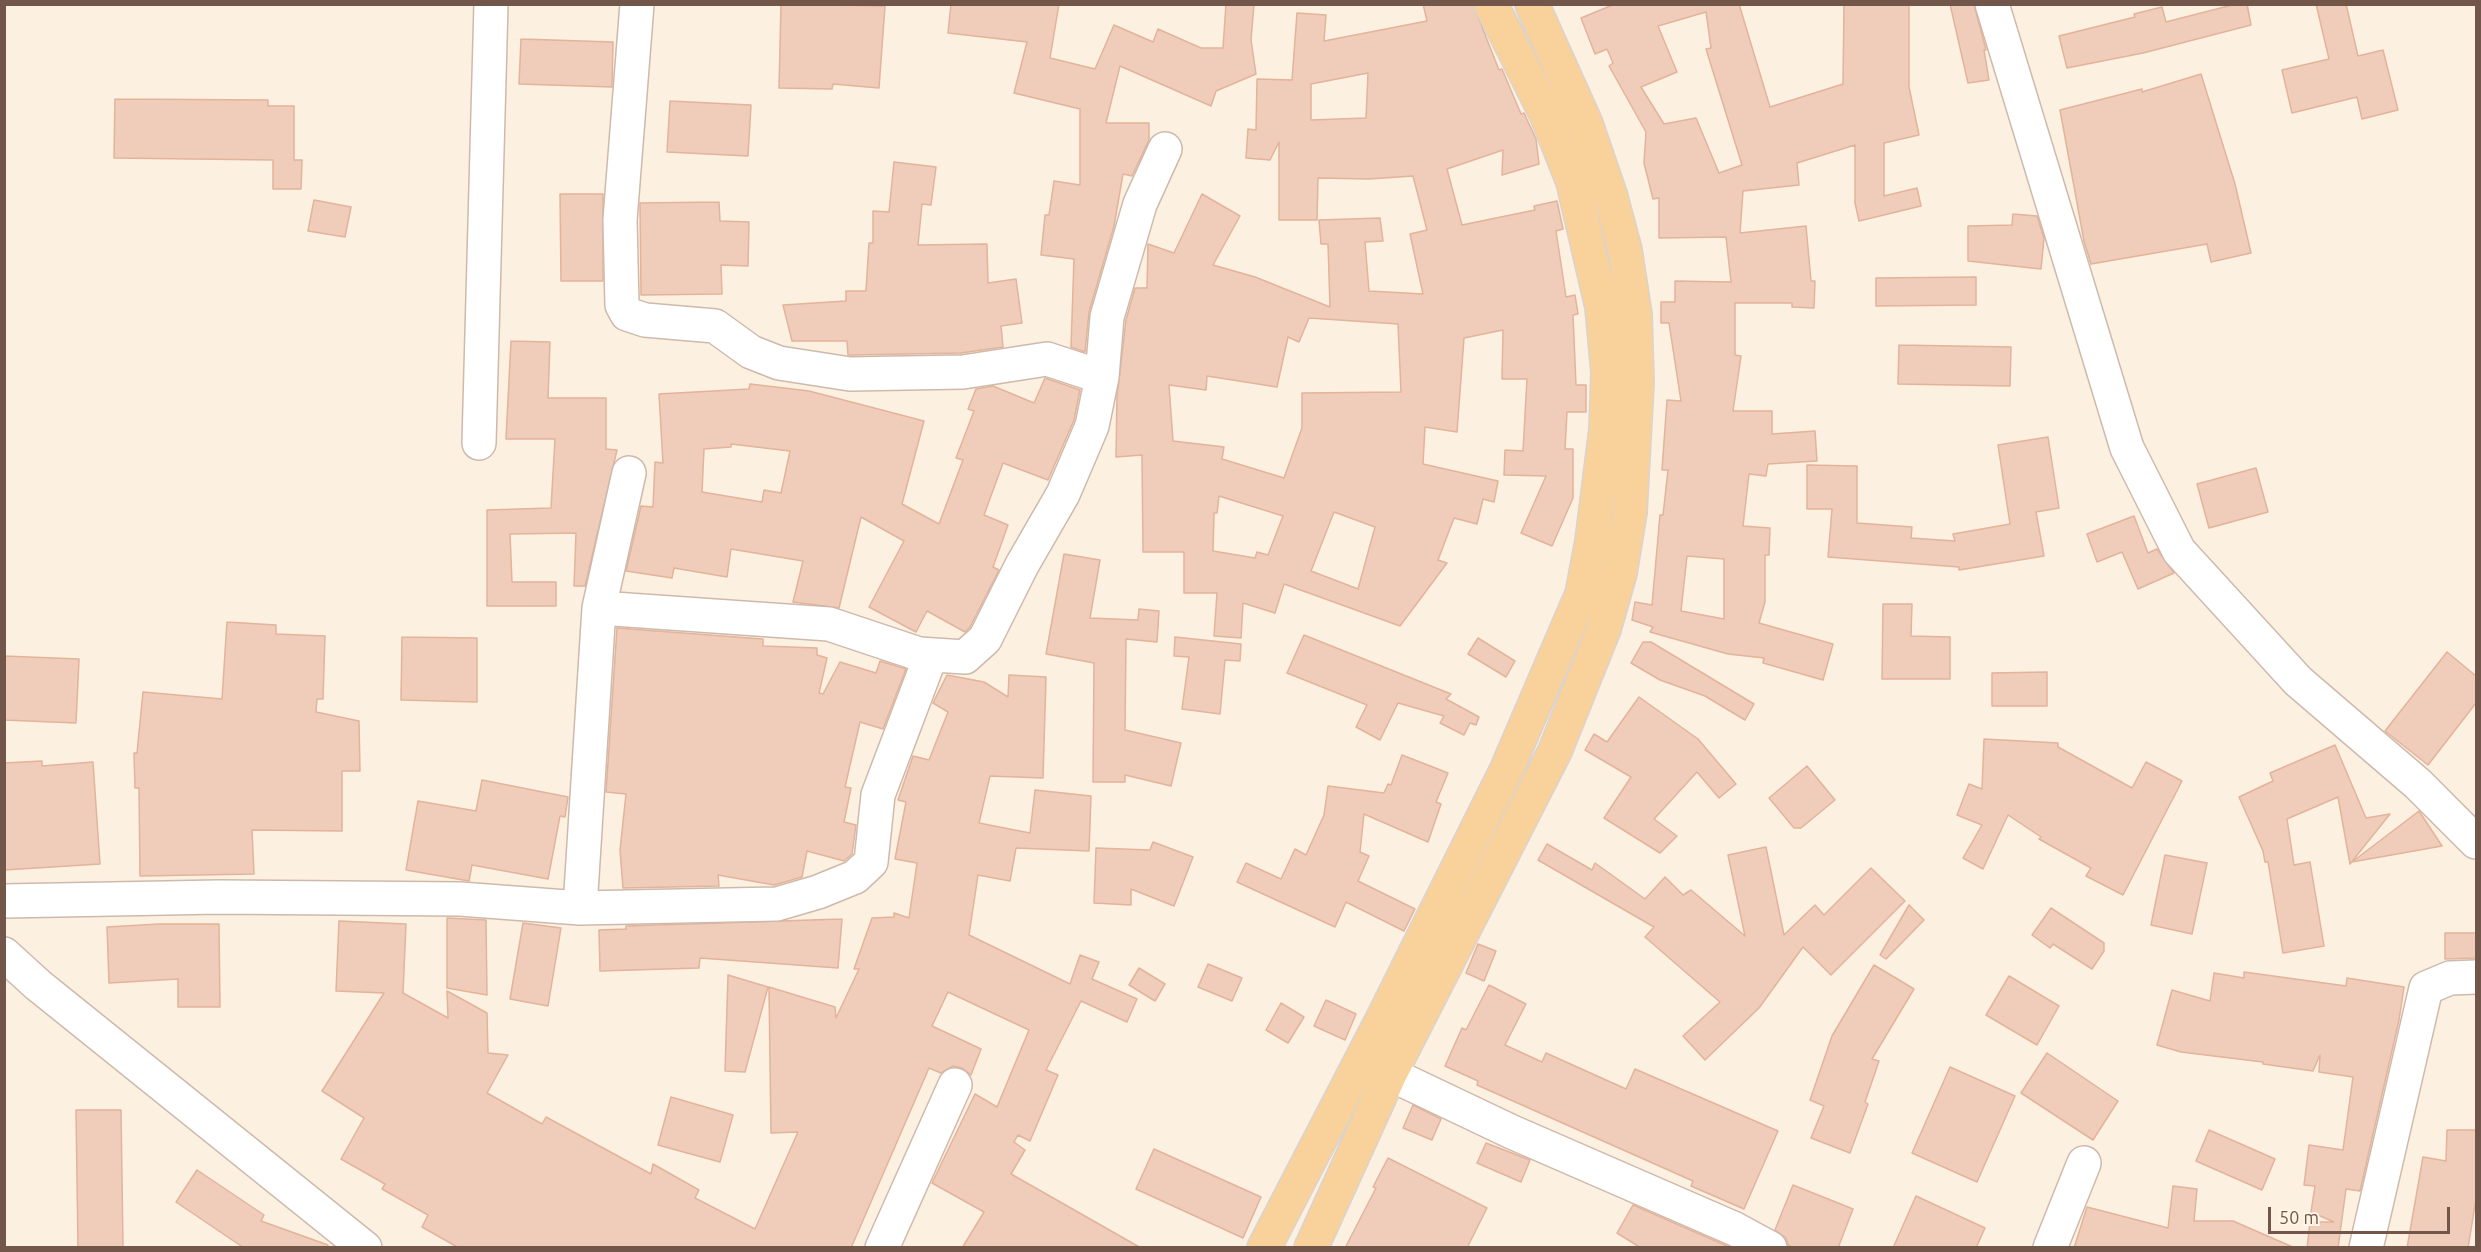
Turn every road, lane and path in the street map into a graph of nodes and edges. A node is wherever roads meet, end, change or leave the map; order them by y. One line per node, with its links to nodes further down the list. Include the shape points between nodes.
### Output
1 (491, 4): 8 (street)
2 (637, 4): 7 (street, via 620,220 622,305 627,314 645,320 715,326 751,352 779,363 850,374 963,372 1047,359)
3 (1491, 4): 22 (main road, via 1547,116 1573,182 1602,307 1608,372 1606,429 1592,541 1582,594 1506,771)
4 (1532, 4): 17 (main road, via 1586,124 1625,250 1635,315 1637,382 1630,512 1620,573 1604,629 1555,751)
5 (1992, 4): 12 (street, via 2127,448 2179,551 2298,681 2418,784)
6 (1165, 149): 7 (street, via 1140,204 1107,317)
7 (1102, 377): 11 (street, via 1092,426 1063,494 985,639 965,657)
8 (479, 443)
9 (629, 473): 10 (street)
10 (599, 608): 11 (street, via 829,624); 14 (street)
11 (931, 655): 14 (street, via 878,795 871,862 855,877 777,904)
12 (2476, 842)
13 (4, 901): 14 (street, via 219,897 460,899)
14 (580, 908)
15 (4, 954): 20 (street)
16 (2476, 977): 26 (street, via 2450,978 2427,988)
17 (1390, 1074): 23 (main road); 24 (street)
18 (955, 1085): 21 (street)
19 (2084, 1163): 25 (street)
20 (364, 1248)
21 (882, 1248)
22 (1264, 1248)
23 (1311, 1248)
24 (1770, 1248)
25 (2050, 1248)
26 (2366, 1248)

